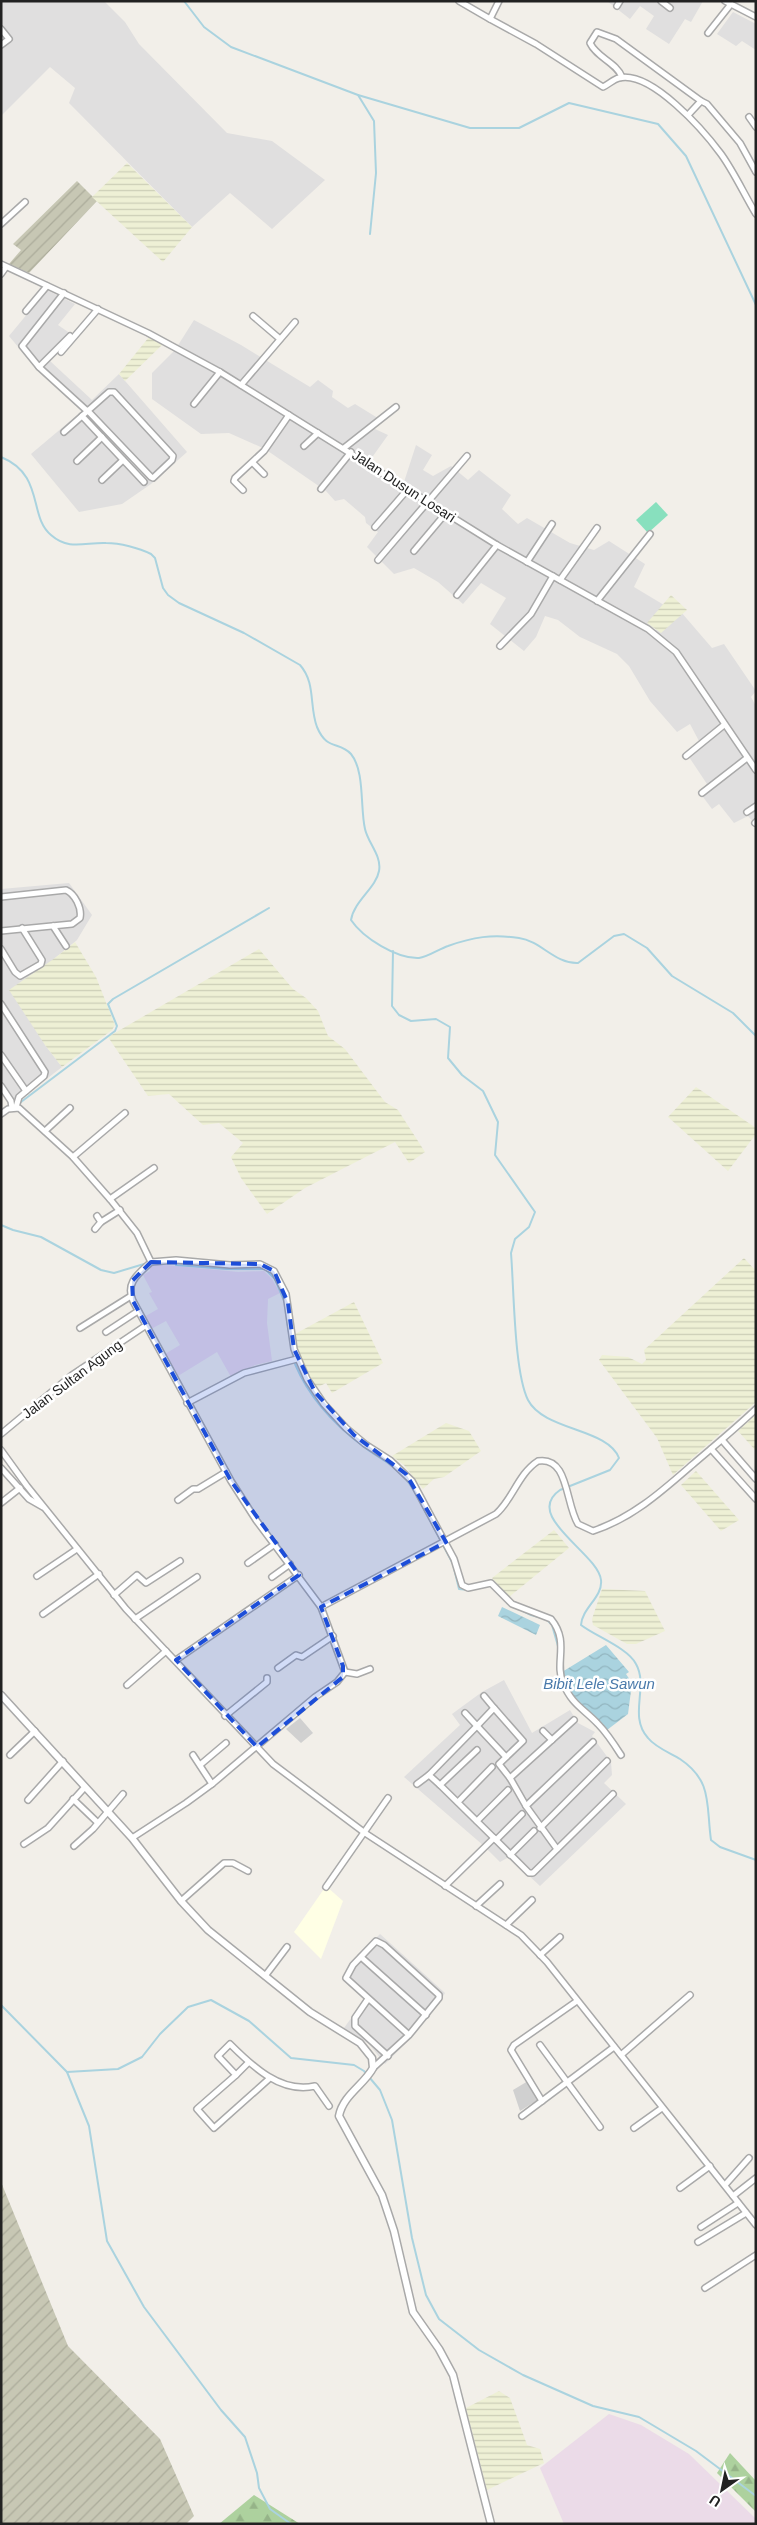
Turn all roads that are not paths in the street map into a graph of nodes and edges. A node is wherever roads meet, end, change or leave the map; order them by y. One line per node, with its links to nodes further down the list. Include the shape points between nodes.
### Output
1 (459, 1): 8 (street)
2 (499, 1): 8 (street)
3 (661, 1): 6 (street)
4 (725, 1): 5 (street)
5 (731, 4): 7 (street); 10 (street)
6 (670, 8)
7 (756, 17)
8 (490, 20): 12 (street, via 536,44 603,87)
9 (1, 29): 11 (street, via 9,39)
10 (708, 33)
11 (1, 45)
12 (622, 77): 13 (street, via 619,70 590,43 597,32 616,39); 14 (street, via 644,81)
13 (701, 101): 14 (street); 17 (street, via 740,143)
14 (688, 115): 19 (street, via 721,154)
15 (749, 117): 16 (street)
16 (756, 127)
17 (756, 172)
18 (25, 202): 20 (street)
19 (756, 214)
20 (1, 224)
21 (4, 266): 22 (street); 23 (street, Jalan Dusun Losari)
22 (1, 274)
23 (47, 286): 24 (street, Jalan Dusun Losari); 26 (street)
24 (64, 293): 25 (street, Jalan Dusun Losari); 32 (street, via 22,346)
25 (98, 309): 31 (street); 33 (street, Jalan Dusun Losari)
26 (26, 310)
27 (253, 316): 30 (street)
28 (295, 322): 30 (street)
29 (70, 336): 32 (street)
30 (280, 339): 34 (street)
31 (61, 352)
32 (39, 367): 37 (street)
33 (220, 372): 34 (street, Jalan Dusun Losari); 35 (street)
34 (241, 385): 38 (street, Jalan Dusun Losari)
35 (194, 404)
36 (396, 407): 44 (street)
37 (88, 412): 37 (street, via 152,478 173,458 114,392); 39 (street)
38 (289, 415): 41 (street, Jalan Dusun Losari); 49 (street)
39 (82, 416): 40 (street); 42 (street)
40 (64, 432)
41 (318, 433): 43 (street); 44 (street, Jalan Dusun Losari)
42 (102, 438): 47 (street); 48 (street)
43 (304, 446)
44 (344, 448): 45 (street, Jalan Dusun Losari)
45 (351, 452): 53 (street); 54 (street, Jalan Dusun Losari)
46 (467, 456): 56 (street)
47 (123, 460): 51 (street); 52 (street)
48 (77, 461)
49 (253, 463): 50 (street); 55 (street, via 234,480)
50 (264, 474)
51 (102, 480)
52 (144, 482)
53 (322, 489)
54 (408, 489): 56 (street, Jalan Dusun Losari); 59 (street)
55 (243, 490)
56 (429, 502): 57 (street, Jalan Dusun Losari); 64 (street)
57 (446, 513): 62 (street, Jalan Dusun Losari); 63 (street)
58 (552, 524): 65 (street)
59 (375, 527)
60 (597, 528): 67 (street)
61 (650, 534): 69 (street)
62 (497, 545): 65 (street, Jalan Dusun Losari); 68 (street)
63 (414, 551)
64 (378, 560)
65 (527, 562): 66 (street, Jalan Dusun Losari)
66 (553, 576): 67 (street, Jalan Dusun Losari); 70 (street, via 533,610)
67 (560, 580): 69 (street, Jalan Dusun Losari)
68 (457, 594)
69 (598, 601): 71 (street, Jalan Dusun Losari, via 648,629 676,652)
70 (500, 646)
71 (724, 725): 72 (street); 73 (street, Jalan Dusun Losari)
72 (686, 756)
73 (747, 758): 74 (street, Jalan Dusun Losari); 75 (street)
74 (756, 770)
75 (702, 793)
76 (756, 806): 77 (street)
77 (747, 812)
78 (1, 897): 79 (street, via 70,892 81,913 80,918 72,924)
79 (53, 926): 80 (street); 82 (street)
80 (22, 928): 81 (street); 83 (street, via 42,960 41,964 24,975 18,975)
81 (1, 931)
82 (66, 946)
83 (1, 949)
84 (1, 1004): 87 (street, via 45,1072)
85 (1, 1055): 87 (street)
86 (1, 1086): 88 (street)
87 (26, 1091): 88 (street, via 18,1097)
88 (14, 1108): 91 (street); 92 (street, via 25,1112)
89 (70, 1108): 92 (street)
90 (126, 1113): 93 (street)
91 (1, 1114)
92 (45, 1131): 93 (street)
93 (73, 1157): 95 (street)
94 (154, 1168): 95 (street)
95 (110, 1198): 96 (street)
96 (120, 1210): 98 (street); 100 (street, via 137,1233)
97 (97, 1216): 98 (street)
98 (101, 1222): 99 (street)
99 (95, 1229)
100 (151, 1262): 101 (street, via 134,1278 130,1285); 106 (street, via 260,1264 274,1271 288,1303)
101 (131, 1296): 102 (street); 104 (street)
102 (138, 1312): 103 (street); 105 (street)
103 (145, 1326): 107 (street); 109 (street, Jalan Sultan Agung, via 72,1375)
104 (80, 1328)
105 (106, 1332)
106 (297, 1359): 107 (street, via 244,1373); 122 (street, via 315,1392 333,1415 359,1440 406,1474)
107 (187, 1403): 114 (street)
108 (756, 1410): 110 (street)
109 (1, 1434)
110 (722, 1440): 111 (street); 115 (street)
111 (711, 1449): 117 (street); 122 (street, via 641,1508 593,1531 578,1524 565,1491 562,1472 547,1460 538,1461 524,1473 502,1509)
112 (1, 1450): 120 (street)
113 (1, 1468): 116 (street)
114 (226, 1472): 118 (street); 121 (street)
115 (756, 1479)
116 (20, 1488): 119 (street); 120 (street, via 29,1499)
117 (756, 1499)
118 (178, 1500)
119 (1, 1503)
120 (43, 1507): 123 (street)
121 (275, 1544): 125 (street); 126 (street)
122 (443, 1544): 133 (street); 160 (street, via 464,1588 491,1583 512,1604 551,1619 561,1642 560,1675 574,1704 598,1724)
123 (77, 1549): 127 (street); 129 (street)
124 (180, 1561): 132 (street, via 146,1583 137,1575)
125 (248, 1564)
126 (290, 1564): 128 (street); 131 (street)
127 (99, 1574): 132 (street); 134 (street)
128 (299, 1575): 133 (street); 138 (street)
129 (37, 1576)
130 (197, 1577): 135 (street)
131 (272, 1577)
132 (114, 1595): 135 (street)
133 (321, 1607): 136 (street)
134 (43, 1614)
135 (135, 1619): 137 (street)
136 (333, 1636): 139 (street, via 302,1657 296,1655); 141 (street)
137 (166, 1651): 138 (street); 143 (street)
138 (176, 1660): 148 (street)
139 (278, 1668)
140 (370, 1668): 141 (street, via 357,1674)
141 (345, 1672): 156 (street)
142 (267, 1678): 148 (street, via 267,1682)
143 (127, 1685)
144 (1, 1695): 151 (street)
145 (484, 1696): 146 (street)
146 (494, 1708): 150 (street); 161 (street, via 523,1741)
147 (465, 1713): 150 (street)
148 (225, 1716): 156 (street)
149 (574, 1720): 153 (street)
150 (477, 1726): 161 (street); 166 (street)
151 (35, 1731): 158 (street); 162 (street)
152 (543, 1731): 153 (street)
153 (552, 1740): 167 (street)
154 (593, 1742): 179 (street)
155 (226, 1743): 164 (street)
156 (257, 1747): 168 (street); 186 (street, via 272,1764)
157 (477, 1750): 170 (street)
158 (10, 1755)
159 (193, 1755): 164 (street)
160 (621, 1755)
161 (506, 1757): 167 (street, via 499,1764)
162 (63, 1761): 171 (street); 177 (street)
163 (607, 1761): 184 (street)
164 (200, 1766): 168 (street)
165 (492, 1768): 178 (street)
166 (428, 1774): 169 (street); 170 (street)
167 (510, 1778): 179 (street)
168 (212, 1784): 187 (street)
169 (417, 1784)
170 (440, 1785): 178 (street)
171 (85, 1787): 176 (street); 180 (street)
172 (508, 1790): 182 (street)
173 (124, 1794): 180 (street)
174 (613, 1794): 191 (street)
175 (388, 1798): 186 (street)
176 (73, 1799): 183 (street); 189 (street, via 48,1828)
177 (28, 1800)
178 (458, 1802): 182 (street)
179 (526, 1806): 184 (street)
180 (106, 1812): 183 (street); 187 (street)
181 (522, 1814): 188 (street)
182 (477, 1821): 188 (street)
183 (97, 1822): 190 (street)
184 (540, 1828): 191 (street)
185 (534, 1831): 192 (street)
186 (365, 1833): 195 (street); 196 (street)
187 (132, 1838): 198 (street)
188 (495, 1839): 192 (street); 195 (street)
189 (24, 1844)
190 (74, 1846)
191 (557, 1849): 192 (street, via 531,1874)
192 (510, 1855)
193 (248, 1871): 198 (street, via 233,1863 224,1863)
194 (500, 1884): 199 (street)
195 (445, 1886): 199 (street)
196 (326, 1887)
197 (532, 1900): 200 (street)
198 (181, 1902): 205 (street, via 225,1945)
199 (476, 1906): 200 (street)
200 (506, 1925): 203 (street)
201 (560, 1937): 203 (street)
202 (287, 1947): 205 (street)
203 (540, 1954): 208 (street)
204 (361, 1957): 207 (street, via 345,1976); 209 (street); 209 (street, via 376,1941 384,1945 439,1996)
205 (265, 1976): 216 (street, via 310,2012 360,2043 372,2058)
206 (690, 1995): 214 (street)
207 (368, 1999): 210 (street); 213 (street, via 355,2018 355,2026)
208 (577, 2001): 212 (street); 220 (street, via 511,2050)
209 (426, 2015): 210 (street)
210 (409, 2035): 213 (street)
211 (540, 2045): 219 (street)
212 (614, 2047): 214 (street); 219 (street)
213 (388, 2056): 216 (street)
214 (620, 2056): 222 (street)
215 (248, 2063): 217 (street); 217 (street, via 230,2044 218,2056); 218 (street)
216 (372, 2071): 239 (street, via 352,2091 339,2116 382,2195 414,2312 453,2375)
217 (236, 2075): 218 (street, via 197,2109 214,2128)
218 (270, 2078): 221 (street, via 291,2086 315,2086)
219 (566, 2082): 220 (street); 224 (street)
220 (542, 2101): 223 (street)
221 (329, 2106)
222 (662, 2108): 225 (street); 227 (street)
223 (522, 2116)
224 (600, 2127)
225 (634, 2128)
226 (749, 2158): 229 (street)
227 (710, 2166): 229 (street); 230 (street)
228 (756, 2178): 231 (street)
229 (725, 2185): 231 (street)
230 (680, 2188)
231 (733, 2196): 232 (street)
232 (738, 2203): 233 (street); 235 (street)
233 (746, 2213): 234 (street); 236 (street)
234 (756, 2226)
235 (700, 2227)
236 (698, 2242)
237 (756, 2255): 238 (street)
238 (705, 2288)
239 (491, 2524)

